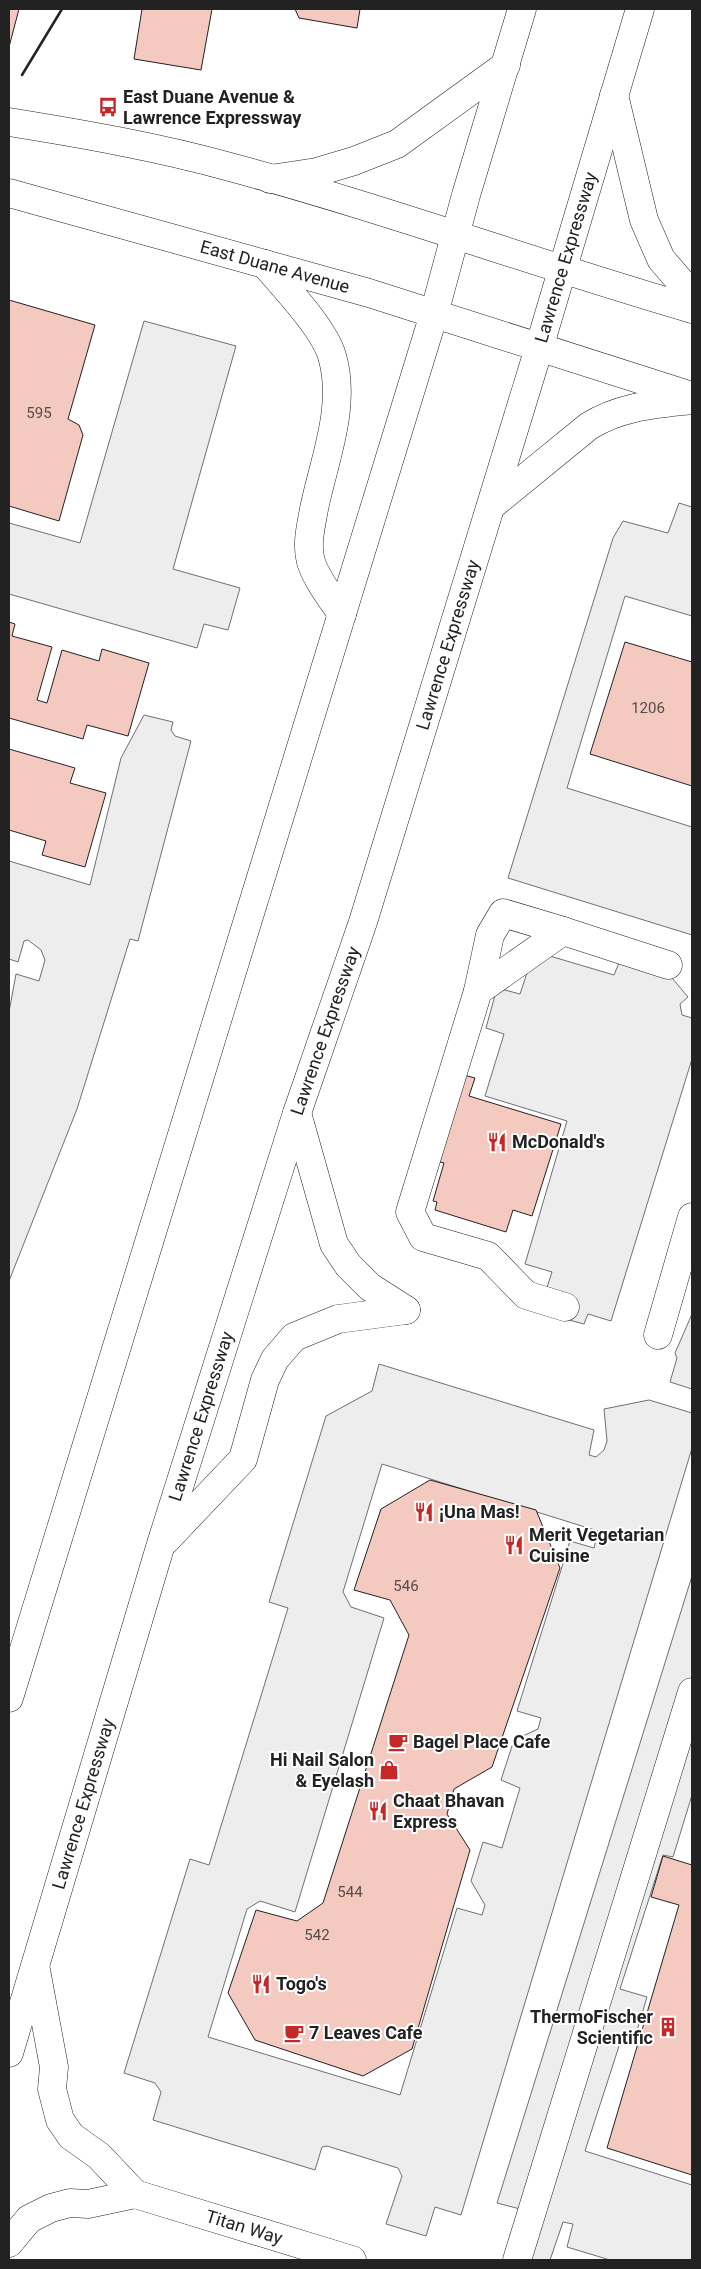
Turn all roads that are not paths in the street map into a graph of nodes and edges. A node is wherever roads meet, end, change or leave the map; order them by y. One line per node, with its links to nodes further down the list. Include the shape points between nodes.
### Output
1 (522, 9): 3 (main road)
2 (640, 9): 4 (main road, Lawrence Expressway)
3 (506, 64): 6 (main road, via 397,144 318,172); 8 (main road)
4 (614, 95): 10 (main road, Lawrence Expressway); 11 (main road, via 644,220 661,259)
5 (9, 122): 6 (main road, via 102,137)
6 (270, 179): 8 (main road)
7 (9, 193): 9 (main road, East Duane Avenue)
8 (455, 234): 10 (main road); 13 (main road)
9 (265, 264): 13 (main road, East Duane Avenue); 17 (main road, via 319,332 332,354 336,400 333,436 309,536 311,561)
10 (561, 269): 12 (main road); 14 (main road, Lawrence Expressway)
11 (692, 295)
12 (692, 309)
13 (434, 314): 14 (main road, East Duane Avenue); 17 (main road)
14 (539, 348): 15 (main road, East Duane Avenue); 16 (main road, Lawrence Expressway)
15 (692, 398): 16 (main road, via 632,407 603,418)
16 (491, 506): 21 (main road, Lawrence Expressway, via 363,922)
17 (342, 614): 27 (main road)
18 (563, 931): 19 (main road); 20 (main road); 20 (main road, via 503,913 490,935)
19 (668, 965)
20 (478, 991): 23 (main road, via 410,1212 423,1237 488,1256 526,1294)
21 (297, 1113): 25 (main road, Lawrence Expressway); 25 (main road, via 334,1244 348,1265 370,1287 406,1310 338,1319 294,1337 275,1359 265,1380 243,1459)
22 (692, 1217): 24 (main road)
23 (566, 1307)
24 (658, 1335)
25 (161, 1544): 28 (main road, Lawrence Expressway)
26 (692, 1692): 33 (main road)
27 (9, 1698)
28 (35, 1966): 29 (main road, Lawrence Expressway); 30 (main road, via 54,2067 52,2089 60,2120 71,2136 99,2156)
29 (9, 2053)
30 (135, 2194): 31 (main road, via 50,2208 28,2219); 32 (main road, Titan Way)
31 (9, 2243)
32 (352, 2260)
33 (516, 2260)

